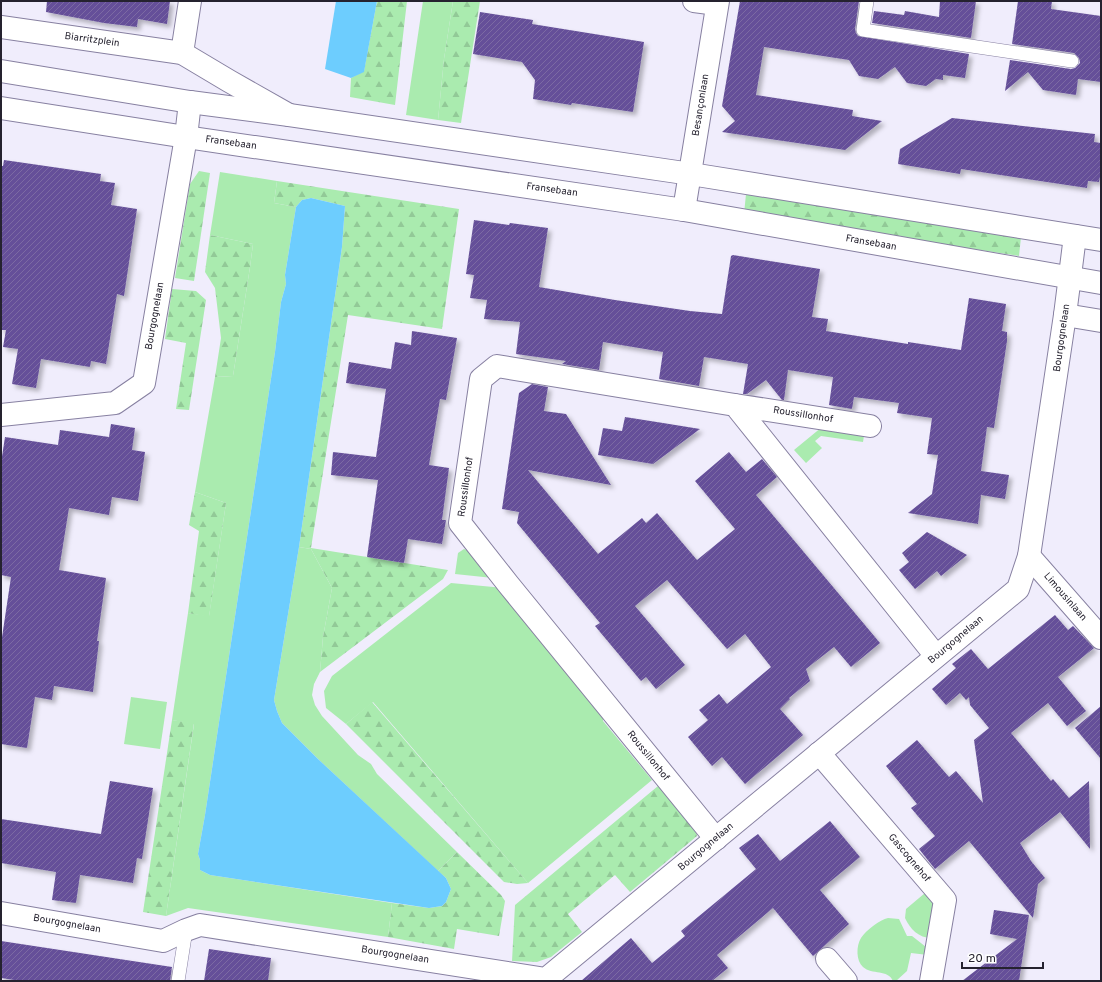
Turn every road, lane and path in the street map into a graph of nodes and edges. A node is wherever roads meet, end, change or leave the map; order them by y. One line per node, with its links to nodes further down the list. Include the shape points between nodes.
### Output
1 (190, 1): 6 (street)
2 (694, 1): 4 (street)
3 (868, 1): 7 (lane, via 863,30)
4 (718, 3): 13 (street, Besançonlaan)
5 (1, 27): 6 (street, Biarritzplein)
6 (182, 53): 11 (street, Biarritzplein)
7 (1072, 61)
8 (1, 71): 9 (street)
9 (190, 102): 11 (street); 12 (street, Bourgognelaan)
10 (1, 108): 12 (street, Fransebaan)
11 (289, 115): 13 (street)
12 (186, 136): 14 (street, Fransebaan); 22 (street, Bourgognelaan, via 144,383 115,403)
13 (691, 174): 14 (street, Besançonlaan); 15 (street)
14 (684, 210): 17 (street, Fransebaan)
15 (1075, 236): 16 (street); 17 (street, Bourgognelaan)
16 (1101, 240)
17 (1070, 278): 18 (street, Fransebaan); 19 (street, Bourgognelaan)
18 (1101, 283)
19 (1065, 315): 20 (street); 24 (street, Bourgognelaan)
20 (1101, 321)
21 (735, 405): 23 (street, Roussillonhof); 26 (street); 28 (street, Roussillonhof, via 497,366 481,379 460,523)
22 (1, 415)
23 (870, 426)
24 (1029, 556): 25 (street, Limousinlaan); 26 (street, Bourgognelaan, via 1018,589)
25 (1101, 638)
26 (936, 656): 27 (street, Bourgognelaan)
27 (819, 753): 28 (street, Bourgognelaan); 34 (street, Gascognehof, via 945,900)
28 (716, 839): 30 (street, Bourgognelaan, via 546,979 200,925)
29 (1, 913): 30 (street, Bourgognelaan, via 163,941)
30 (186, 930): 32 (lane)
31 (827, 959): 33 (street)
32 (178, 981)
33 (846, 981)
34 (931, 981)

